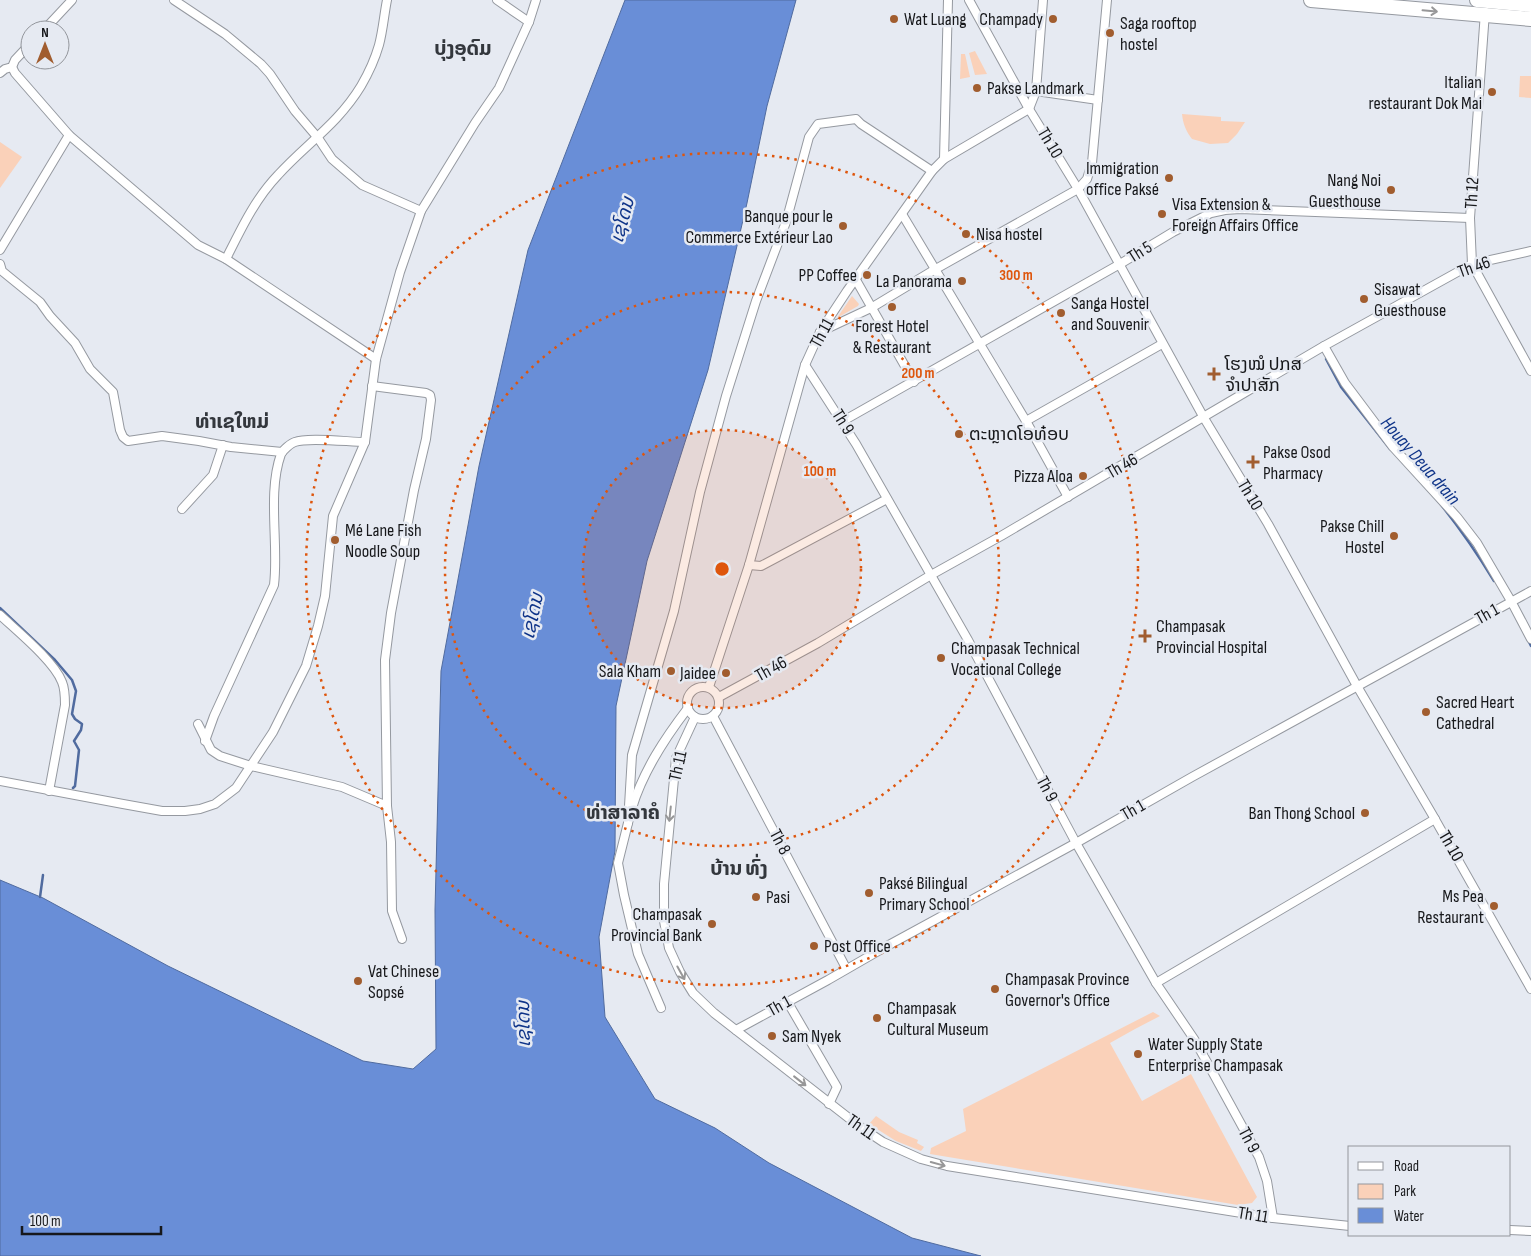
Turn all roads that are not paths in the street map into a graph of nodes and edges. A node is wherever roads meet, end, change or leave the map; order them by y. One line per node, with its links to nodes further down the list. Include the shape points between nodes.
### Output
1 (72, 0): 15 (street)
2 (174, 0): 24 (street, via 225,34 261,64)
3 (387, 0): 24 (street, via 379,44 361,86)
4 (497, 0): 16 (street)
5 (536, 0): 16 (street)
6 (948, 0): 25 (street)
7 (969, 0): 22 (street, Th 10)
8 (1043, 0): 20 (street)
9 (1107, 0): 21 (street)
10 (1311, 0): 13 (highway, one-way to 13)
11 (1483, 0): 12 (highway); 13 (street, Th 12)
12 (1531, 5)
13 (1485, 16): 14 (highway); 30 (street, Th 12)
14 (1531, 19)
15 (53, 20)
16 (530, 22): 28 (street, via 499,88)
17 (20, 54): 18 (street)
18 (12, 67): 19 (street); 23 (street)
19 (0, 73)
20 (1036, 92): 21 (street); 22 (street)
21 (1098, 100): 27 (street, via 1092,163 1087,179)
22 (1029, 109): 25 (street, Th 11); 27 (street, Th 10)
23 (69, 135): 31 (street); 33 (street, via 198,245)
24 (318, 138): 28 (street, via 332,159 362,185); 33 (street, via 278,174 262,194)
25 (944, 159): 26 (street, Th 11)
26 (932, 171): 29 (street, Th 11); 77 (street, via 856,119 818,124 809,138 786,222 729,386 700,492 674,611 632,756)
27 (1078, 189): 34 (street, Th 10); 37 (street)
28 (421, 211): 44 (street)
29 (902, 214): 37 (street); 38 (street, Th 11)
30 (1470, 218): 34 (street, Th 5, via 1225,210 1173,232); 35 (street, Th 12)
31 (0, 250)
32 (1531, 251): 35 (street, Th 46)
33 (226, 258): 44 (street)
34 (1120, 264): 41 (street, Th 5); 42 (street, Th 10)
35 (1472, 264): 43 (street, Th 46); 46 (street, Th 12)
36 (1, 269): 53 (street, via 40,302 75,343 90,368 113,392 120,430 128,441 159,436)
37 (934, 270): 39 (street); 41 (street)
38 (856, 280): 39 (street); 40 (street, Th 11)
39 (871, 308): 40 (street); 47 (street)
40 (820, 332): 45 (street, Th 11)
41 (980, 344): 47 (street, Th 5); 51 (street)
42 (1162, 344): 49 (street, Th 10); 51 (street)
43 (1324, 346): 49 (street, Th 46); 61 (street, via 1345,383 1393,447 1477,543)
44 (376, 359): 48 (street)
45 (805, 365): 50 (street, Th 9); 58 (street, Th 11)
46 (1531, 371)
47 (914, 382): 50 (street, Th 5)
48 (372, 386): 52 (street); 75 (street, via 426,393 431,400 386,651)
49 (1204, 418): 55 (street, Th 46); 64 (street, Th 10, via 1268,524)
50 (843, 421): 56 (street, Th 9)
51 (1026, 421): 55 (street)
52 (365, 442): 54 (street, via 311,440 295,442); 72 (street, via 333,516 325,596 306,666)
53 (223, 445): 54 (street); 57 (street, via 213,474)
54 (282, 452): 71 (street, via 276,482 274,585 214,716)
55 (1068, 497): 59 (street, Th 46)
56 (887, 499): 58 (street, via 761,566); 59 (street, Th 9)
57 (182, 509)
58 (749, 565): 65 (street, Th 11)
59 (931, 575): 66 (street, Th 46); 78 (street, Th 9)
60 (1531, 591): 61 (street, Th 1)
61 (1511, 601): 63 (street); 64 (street, Th 1)
62 (0, 615): 74 (street, via 54,668 62,681 65,705)
63 (1531, 638)
64 (1357, 686): 76 (street, Th 10); 78 (street, Th 1)
65 (709, 687): 66 (street); 67 (street, via 698,687 691,692)
66 (719, 698): 68 (street, via 720,706)
67 (688, 708): 69 (street); 77 (street, via 664,739 636,793)
68 (713, 716): 69 (street, via 706,719); 80 (street, Th 8)
69 (695, 717): 85 (street, Th 11, one-way to 85, via 676,758 664,884 664,921 669,948 693,993)
70 (198, 724): 71 (street)
71 (206, 741): 72 (street, via 220,756)
72 (251, 766): 74 (street, via 236,788 215,804 185,812); 75 (street, via 342,787)
73 (0, 781): 74 (street)
74 (49, 791)
75 (386, 806): 79 (street, via 391,842 392,911)
76 (1436, 819): 81 (street); 82 (street, Th 10)
77 (628, 823): 84 (street, via 618,863 638,954)
78 (1076, 843): 80 (street, Th 1); 81 (street, Th 9)
79 (402, 939)
80 (846, 968): 83 (street, Th 1)
81 (1156, 983): 87 (street, Th 9, via 1194,1039 1259,1157)
82 (1531, 989)
83 (787, 1001): 85 (street, Th 1); 86 (street, via 837,1087)
84 (661, 1008)
85 (736, 1030): 86 (street, Th 11, one-way to 86)
86 (829, 1104): 87 (street, Th 11, one-way to 87, via 883,1142 921,1159 947,1166)
87 (1273, 1218): 88 (street, Th 11)
88 (1348, 1226)
89 (1511, 1230): 90 (street)
90 (1531, 1231)

